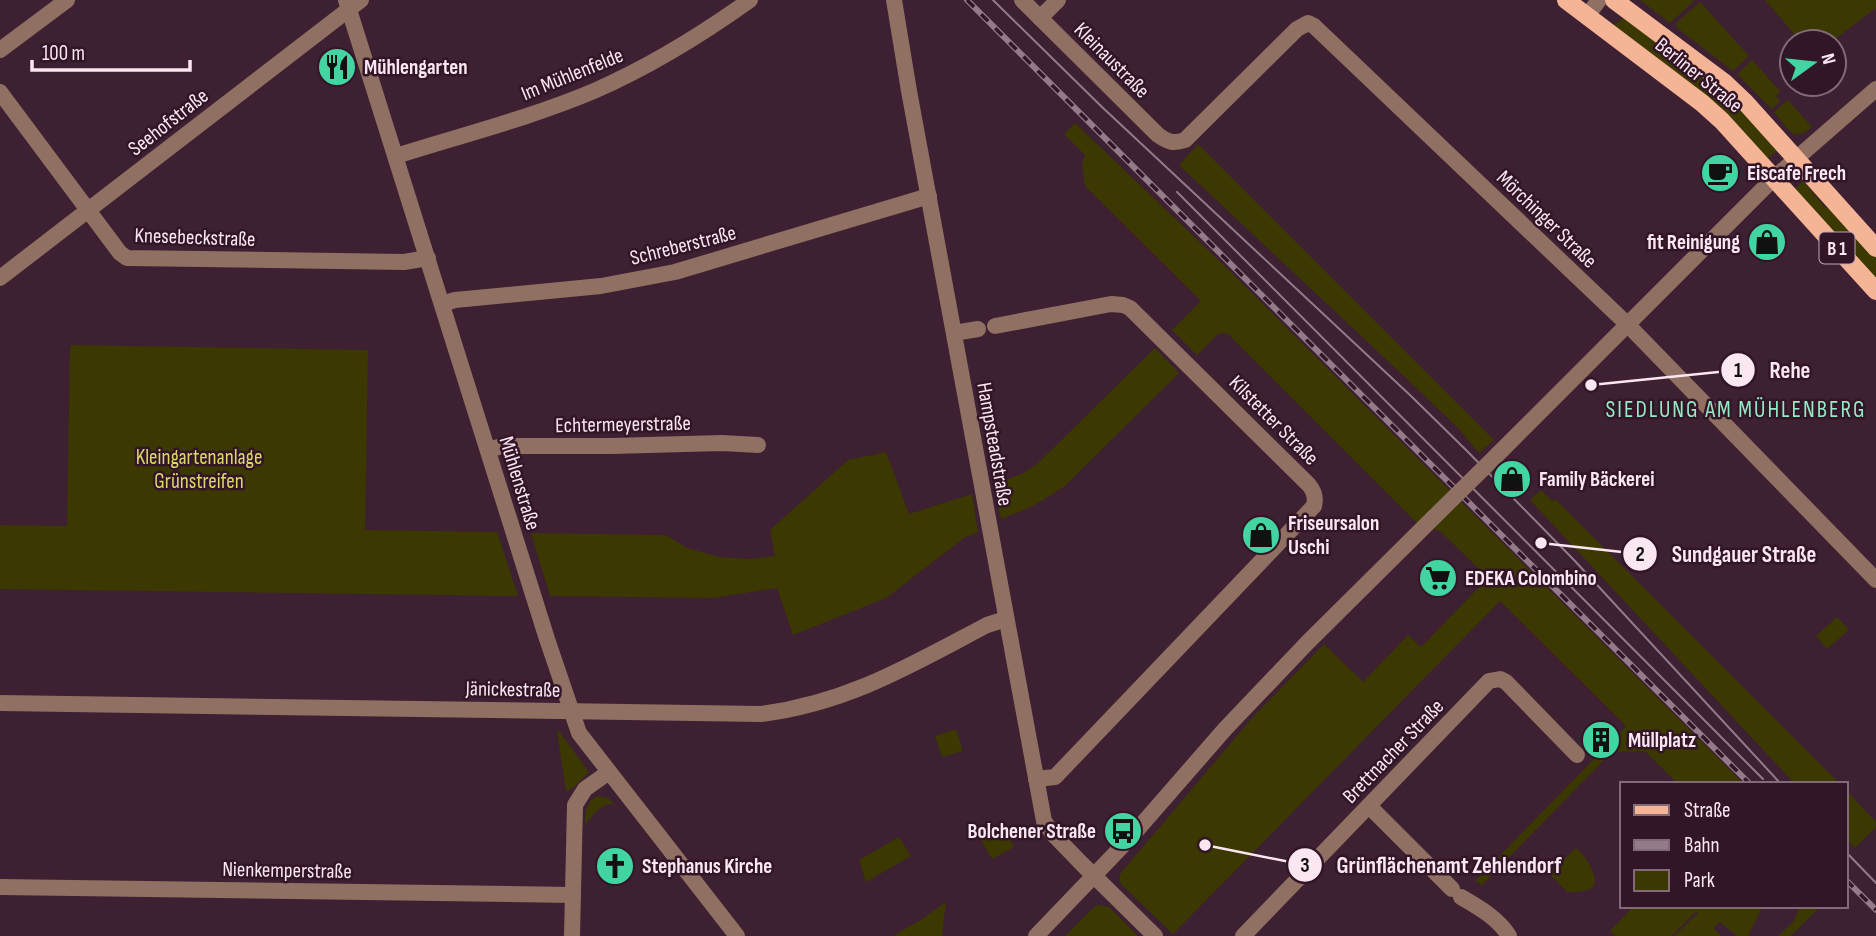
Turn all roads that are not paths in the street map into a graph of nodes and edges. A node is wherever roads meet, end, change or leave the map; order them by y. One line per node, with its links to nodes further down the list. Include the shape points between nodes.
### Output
1 (67, 0): 12 (street)
2 (750, 0): 16 (street, Im Mühlenfelde, via 659,59 596,90)
3 (894, 0): 19 (street, Hampsteadstraße)
4 (1022, 0): 11 (street, Kleinaustraße)
5 (1058, 0): 11 (street)
6 (1566, 0): 10 (main road, Berliner Straße / B 1)
7 (1599, 0): 10 (street)
8 (1614, 0): 17 (main road, Berliner Straße / B 1, via 1725,83)
9 (352, 3): 16 (street, Mühlenstraße); 20 (street, Seehofstraße)
10 (1587, 16): 18 (main road, Berliner Straße / B 1, via 1712,112)
11 (1040, 18): 15 (street, Kleinaustraße, via 1158,135)
12 (0, 50)
13 (1876, 89): 17 (street)
14 (0, 92): 20 (street, Knesebeckstraße)
15 (1176, 143): 26 (street, Mörchinger Straße, via 1297,29 1311,24)
16 (396, 156): 22 (street, Mühlenstraße)
17 (1796, 159): 18 (street); 21 (main road, Berliner Straße / B 1)
18 (1774, 178): 24 (main road, Berliner Straße / B 1); 26 (street)
19 (929, 196): 25 (street, Schreberstraße, via 675,272 601,286); 29 (street, Hampsteadstraße)
20 (88, 210): 22 (street, Knesebeckstraße, via 120,253 130,258 404,262); 23 (street, Seehofstraße)
21 (1876, 248)
22 (428, 258): 25 (street, Mühlenstraße)
23 (0, 278)
24 (1876, 292)
25 (442, 304): 31 (street, Mühlenstraße)
26 (1627, 324): 32 (street, Mörchinger Straße); 40 (street, bridge, via 1225,729)
27 (995, 326): 38 (street, Kilstetter Straße, via 1111,304 1130,308 1309,485 1316,500 1055,777)
28 (978, 329): 29 (street)
29 (954, 333): 33 (street, Hampsteadstraße)
30 (758, 445): 31 (street, Echtermeyerstraße, via 502,446)
31 (488, 450): 35 (street, Mühlenstraße)
32 (1876, 580)
33 (1006, 619): 35 (street, Jänickestraße, via 879,682 791,710 761,714); 38 (street, Hampsteadstraße)
34 (0, 703): 35 (street, Jänickestraße)
35 (570, 711): 37 (street, Mühlenstraße, via 579,733)
36 (1577, 755): 39 (street, Brettnacher Straße, via 1506,682 1489,681)
37 (608, 772): 42 (street, via 585,789 575,805); 44 (street, Mühlenstraße)
38 (1036, 779): 40 (street, Hampsteadstraße, via 1044,821)
39 (1368, 806): 47 (street, Brettnacher Straße); 48 (street)
40 (1094, 877): 45 (street); 46 (street)
41 (0, 887): 42 (street, Nienkemperstraße)
42 (573, 895): 43 (street)
43 (572, 936)
44 (737, 936)
45 (1036, 936)
46 (1156, 936)
47 (1243, 936)
48 (1508, 936)

